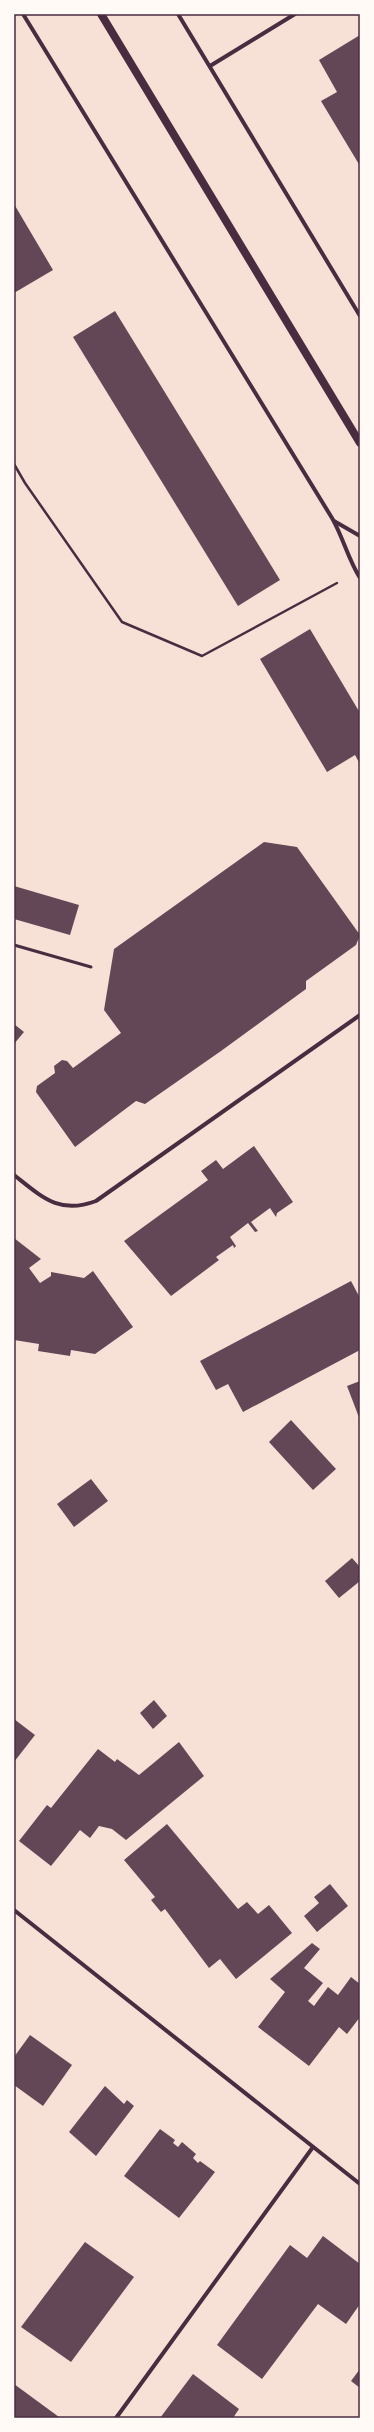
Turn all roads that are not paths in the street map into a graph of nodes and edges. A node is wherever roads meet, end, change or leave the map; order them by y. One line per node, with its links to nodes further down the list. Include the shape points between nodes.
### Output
1 (23, 14): 8 (street)
2 (101, 14): 7 (main road)
3 (178, 14): 5 (street)
4 (295, 14): 5 (street)
5 (210, 66): 6 (street)
6 (360, 316)
7 (360, 443)
8 (334, 521): 9 (street); 10 (street)
9 (360, 536)
10 (360, 578)
11 (14, 945): 12 (lane)
12 (91, 967)
13 (360, 1015): 14 (street, via 96,1202 75,1207 55,1204)
14 (14, 1175)
15 (14, 1910): 16 (street)
16 (313, 2147): 17 (street); 18 (street)
17 (360, 2184)
18 (116, 2418)

